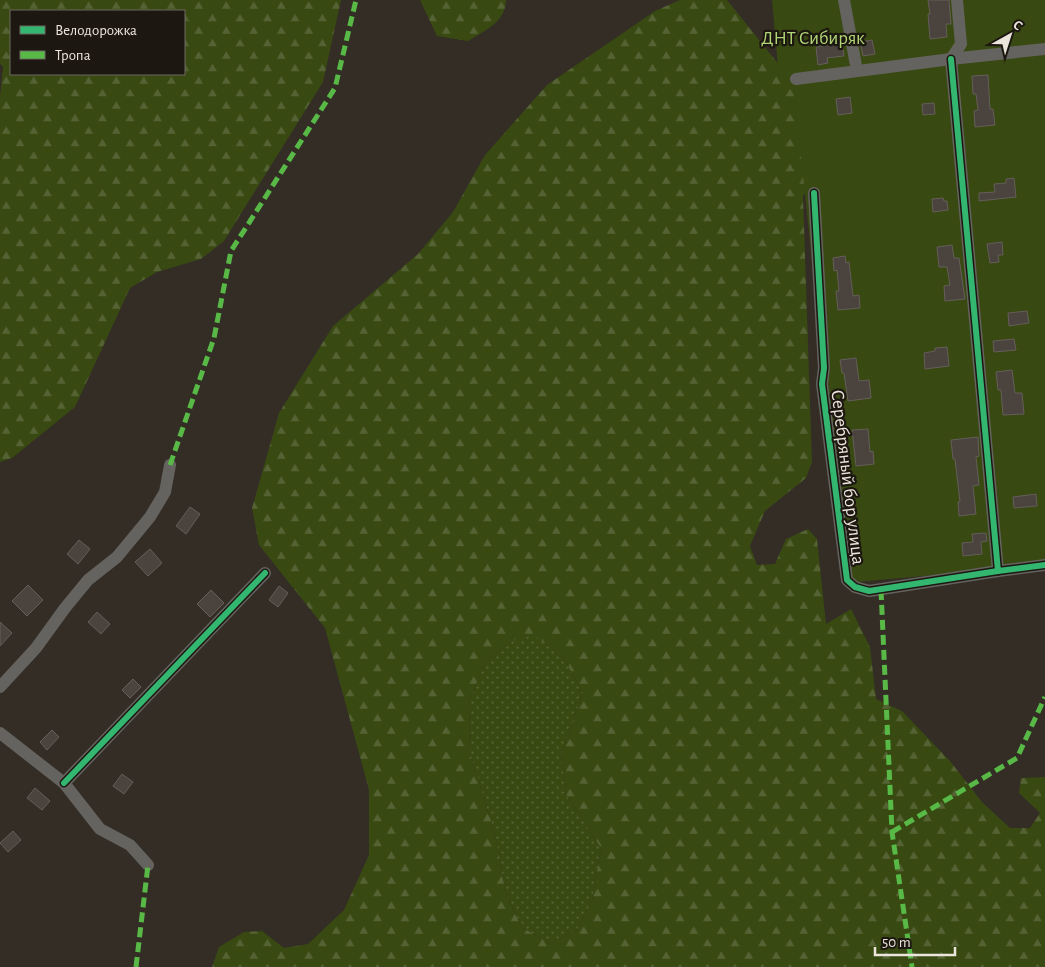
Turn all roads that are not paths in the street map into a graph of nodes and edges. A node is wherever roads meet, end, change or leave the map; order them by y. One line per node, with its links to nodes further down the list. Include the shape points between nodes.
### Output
1 (844, 0): 5 (street)
2 (957, 0): 4 (street, via 961,44)
3 (1045, 50): 4 (street)
4 (951, 59): 5 (street); 10 (street)
5 (857, 71): 6 (street)
6 (796, 79)
7 (814, 192): 10 (street, Серебряный бор улица, via 824,368 822,384 848,580 855,587 869,591)
8 (170, 465): 12 (street, via 165,492 150,517 117,557 88,580 36,648)
9 (1045, 565): 10 (street, Серебряный бор улица)
10 (998, 571)
11 (265, 574): 14 (street)
12 (0, 687)
13 (0, 733): 14 (street)
14 (64, 783): 15 (street, via 100,829 130,845)
15 (148, 866)

